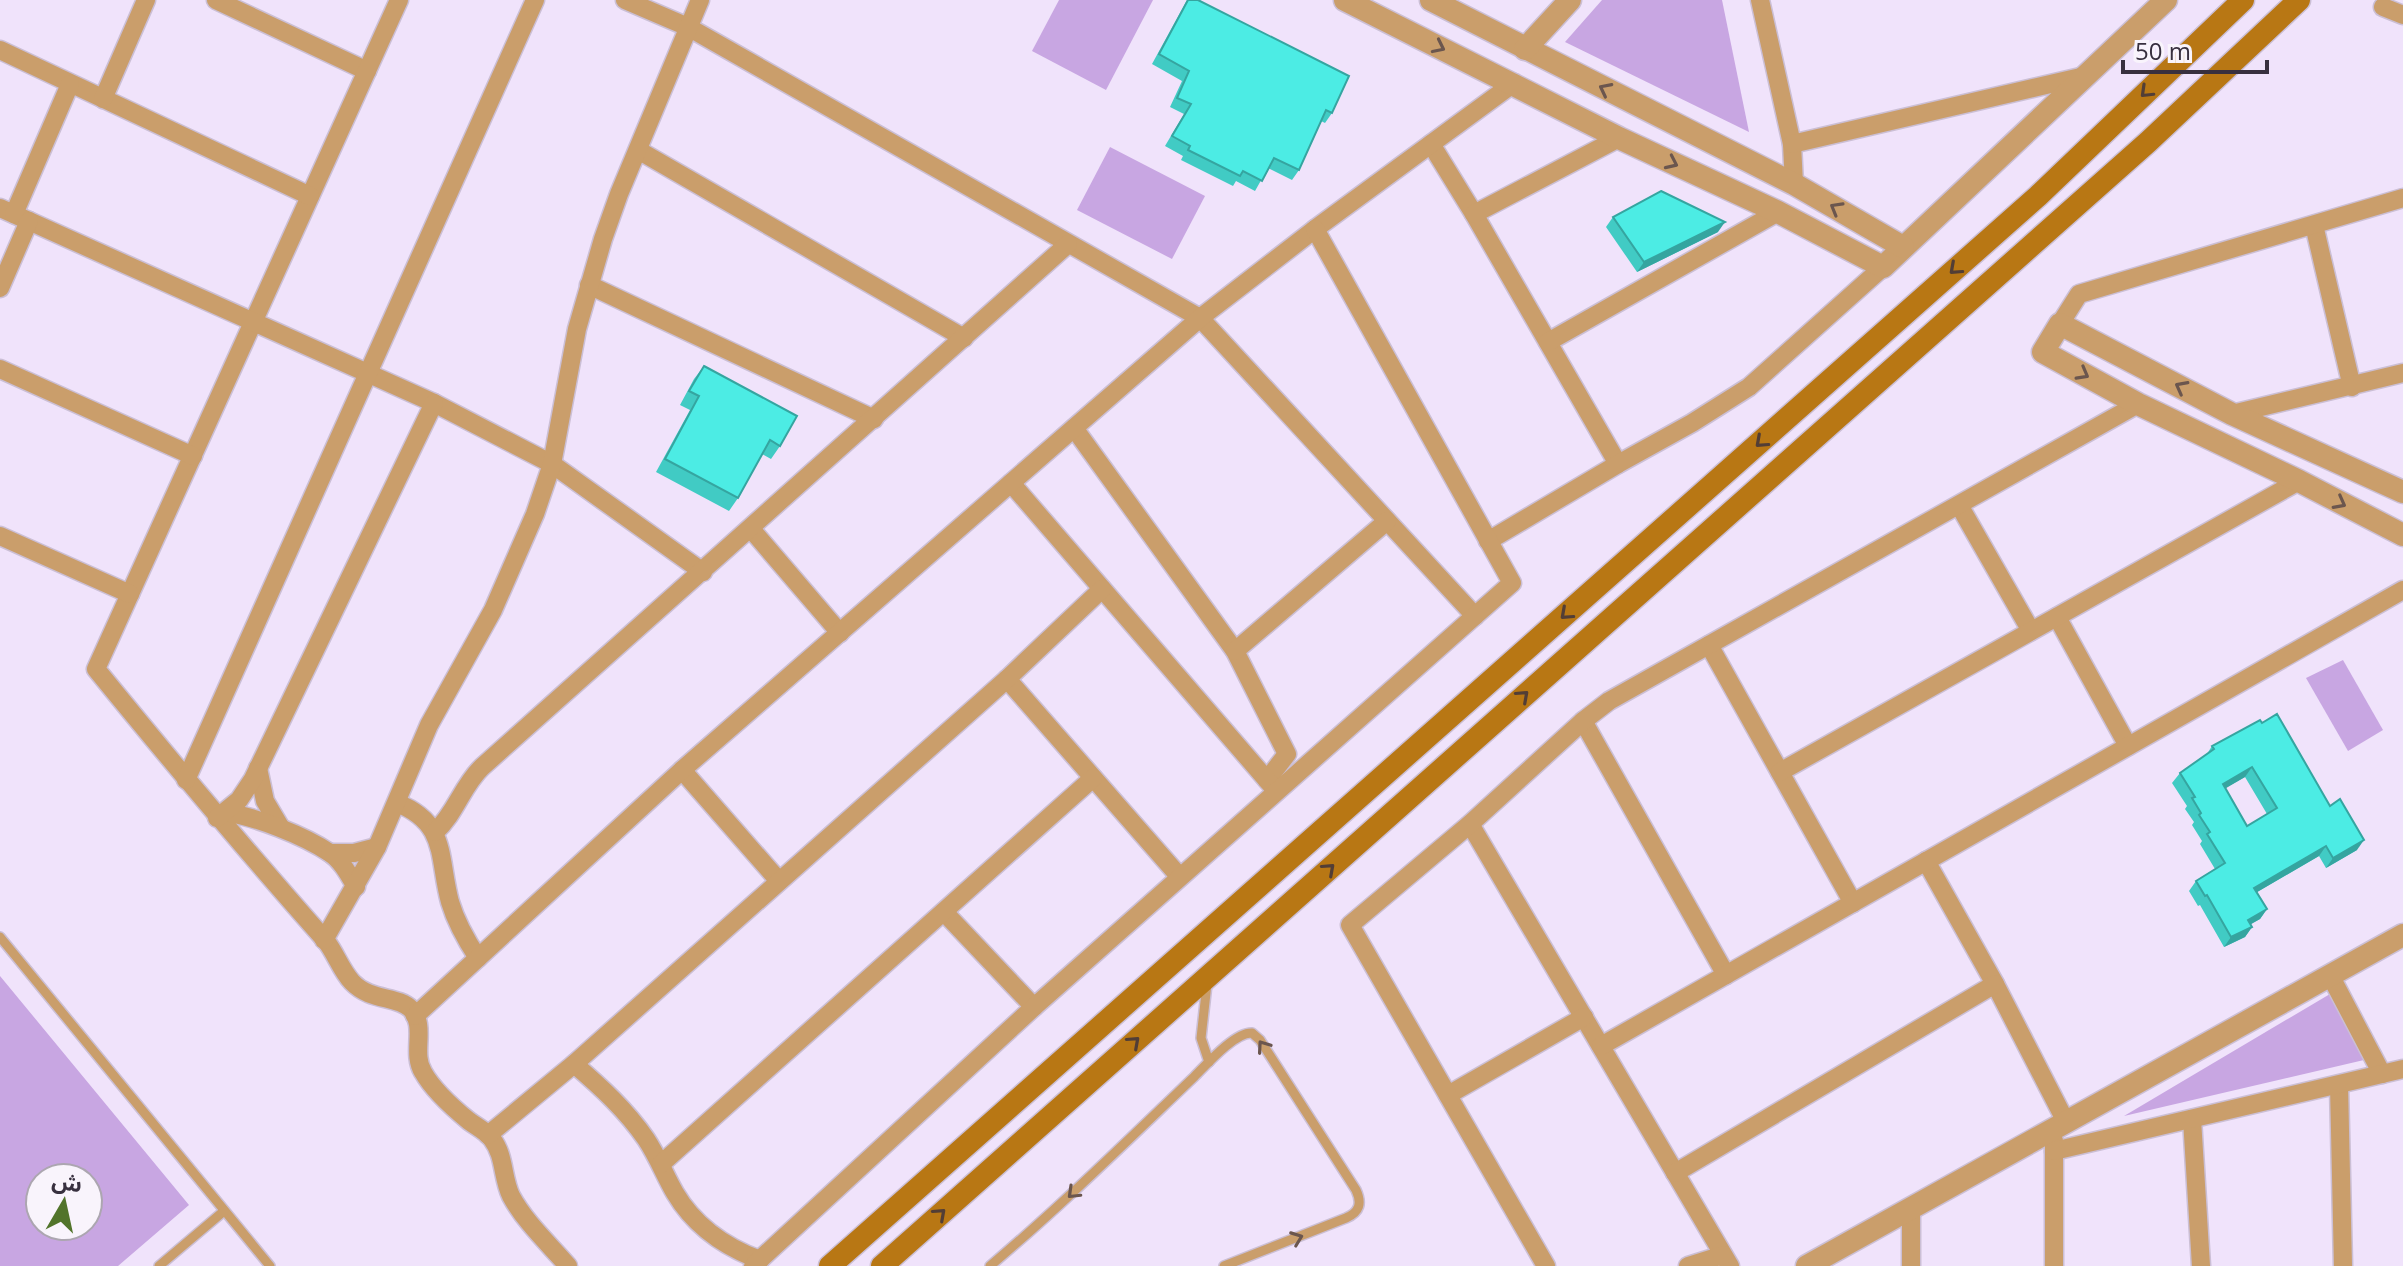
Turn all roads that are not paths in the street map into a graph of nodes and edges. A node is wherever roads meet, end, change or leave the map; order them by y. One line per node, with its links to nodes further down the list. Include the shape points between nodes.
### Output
1 (146, 0): 24 (street)
2 (216, 0): 20 (street)
3 (399, 0): 20 (street)
4 (535, 0): 48 (street)
5 (625, 0): 16 (street)
6 (700, 0): 16 (street)
7 (1345, 0): 17 (street)
8 (1430, 0): 17 (street); 18 (street)
9 (1570, 0): 18 (street)
10 (2166, 0): 21 (street)
11 (2243, 0): 130 (main road, one-way to 130, via 2038,196)
12 (2299, 0): 106 (main road, one-way to 12, via 2136,152)
13 (1765, 1): 27 (street)
14 (2383, 7): 15 (street)
15 (2403, 15)
16 (688, 27): 28 (street); 37 (street)
17 (1410, 33): 22 (street, one-way to 22)
18 (1525, 49): 29 (street, one-way to 18)
19 (0, 50): 23 (street)
20 (367, 71): 30 (street)
21 (2085, 76): 27 (street); 38 (street)
22 (1514, 83): 25 (street); 26 (street)
23 (70, 84): 24 (street); 33 (street)
24 (103, 99): 30 (street)
25 (1619, 138): 32 (street, one-way to 32); 34 (street)
26 (1431, 144): 34 (street); 36 (street)
27 (1792, 144): 29 (street)
28 (638, 150): 40 (street); 45 (street)
29 (1794, 184): 32 (street); 38 (street, one-way to 29)
30 (310, 196): 43 (street)
31 (2403, 198): 35 (street)
32 (1778, 212): 39 (street); 46 (street)
33 (14, 214): 41 (street); 43 (street)
34 (1474, 214): 46 (street)
35 (2314, 225): 44 (street, via 2079,294); 50 (street)
36 (1315, 229): 42 (street); 67 (street)
37 (1068, 244): 42 (street); 45 (street)
38 (1903, 247): 39 (street)
39 (1883, 267): 58 (street, via 1749,387)
40 (589, 285): 54 (street); 57 (street)
41 (0, 288)
42 (1200, 318): 55 (street); 63 (street)
43 (253, 322): 48 (street); 56 (street)
44 (2060, 324): 52 (street, one-way to 52, via 2043,352); 53 (street, one-way to 44)
45 (964, 338): 54 (street)
46 (1548, 342): 58 (street)
47 (0, 369): 56 (street)
48 (368, 373): 51 (street); 85 (street)
49 (2403, 373): 50 (street)
50 (2352, 387): 53 (street)
51 (434, 403): 57 (street); 81 (street)
52 (2138, 404): 59 (street); 62 (street)
53 (2232, 414): 61 (street)
54 (874, 419): 64 (street)
55 (1074, 428): 60 (street); 77 (street)
56 (193, 456): 71 (street)
57 (552, 464): 68 (street); 87 (street, via 515,563 429,725)
58 (1618, 464): 67 (street)
59 (2299, 481): 65 (street, one-way to 65); 73 (street)
60 (1011, 483): 69 (street); 75 (street)
61 (2403, 492)
62 (1959, 505): 74 (street); 76 (street)
63 (1387, 521): 72 (street); 77 (street)
64 (751, 529): 68 (street); 75 (street)
65 (2403, 535)
66 (0, 536): 71 (street)
67 (1488, 541): 72 (street, via 1512,583)
68 (703, 572): 91 (street, via 474,775)
69 (1102, 589): 78 (street); 86 (street)
70 (2403, 590): 80 (street)
71 (130, 594): 85 (street, via 96,669)
72 (1475, 616): 86 (street)
73 (2057, 617): 74 (street); 80 (street)
74 (2031, 631): 83 (street)
75 (840, 633): 82 (street)
76 (1709, 645): 79 (street); 83 (street)
77 (1235, 651): 86 (street, via 1287,754)
78 (1007, 679): 84 (street); 96 (street)
79 (1583, 721): 89 (street); 104 (street)
80 (2128, 746): 94 (street)
81 (258, 768): 88 (street, via 247,790); 90 (street, via 265,801)
82 (682, 770): 96 (street); 103 (street)
83 (1780, 772): 98 (street)
84 (1093, 778): 95 (street); 99 (street)
85 (186, 780): 88 (street)
86 (1272, 786): 95 (street)
87 (397, 803): 91 (street, via 419,813); 92 (street)
88 (221, 815): 90 (street, via 255,818); 102 (street)
89 (1470, 824): 110 (street); 117 (street, via 1350,925)
90 (283, 830): 93 (street)
91 (435, 832): 103 (street, via 451,905)
92 (377, 847): 93 (street); 97 (street)
93 (330, 853): 97 (street)
94 (1926, 861): 98 (street); 107 (street)
95 (1179, 876): 108 (street)
96 (779, 881): 113 (street)
97 (356, 887): 102 (street)
98 (1853, 903): 104 (street)
99 (944, 912): 108 (street); 121 (street)
100 (2403, 935): 105 (street)
101 (0, 937): 124 (lane)
102 (324, 940): 109 (street, via 354,984 406,1005)
103 (478, 958): 109 (street)
104 (1726, 975): 111 (street)
105 (2330, 975): 115 (street); 119 (street)
106 (1208, 976): 112 (lane, via 1201,1038); 131 (main road, one-way to 106)
107 (1995, 984): 119 (street); 122 (street)
108 (1034, 1007): 126 (street)
109 (415, 1016): 120 (street, via 422,1070 452,1106)
110 (1584, 1017): 111 (street); 117 (street)
111 (1601, 1046): 122 (street)
112 (1209, 1062): 132 (lane, one-way to 132); 133 (lane, one-way to 112, via 1355,1214 1359,1198 1256,1036 1242,1034)
113 (574, 1064): 120 (street); 121 (street, via 614,1100)
114 (2403, 1069): 115 (street)
115 (2382, 1074): 116 (street)
116 (2339, 1085): 118 (street); 140 (street)
117 (1448, 1095): 134 (street)
118 (2192, 1119): 119 (street); 139 (street)
119 (2058, 1134): 123 (street); 138 (street)
120 (488, 1135): 129 (street, via 498,1149 515,1203)
121 (661, 1164): 126 (street, via 676,1196 699,1224)
122 (1675, 1173): 125 (street)
123 (1911, 1208): 136 (street); 137 (street)
124 (224, 1211): 127 (lane); 128 (lane)
125 (1727, 1260): 135 (street)
126 (757, 1263)
127 (159, 1266)
128 (270, 1266)
129 (568, 1266)
130 (830, 1266)
131 (882, 1266)
132 (990, 1266)
133 (1224, 1266)
134 (1546, 1266)
135 (1688, 1266)
136 (1807, 1266)
137 (1911, 1266)
138 (2054, 1266)
139 (2201, 1266)
140 (2343, 1266)

